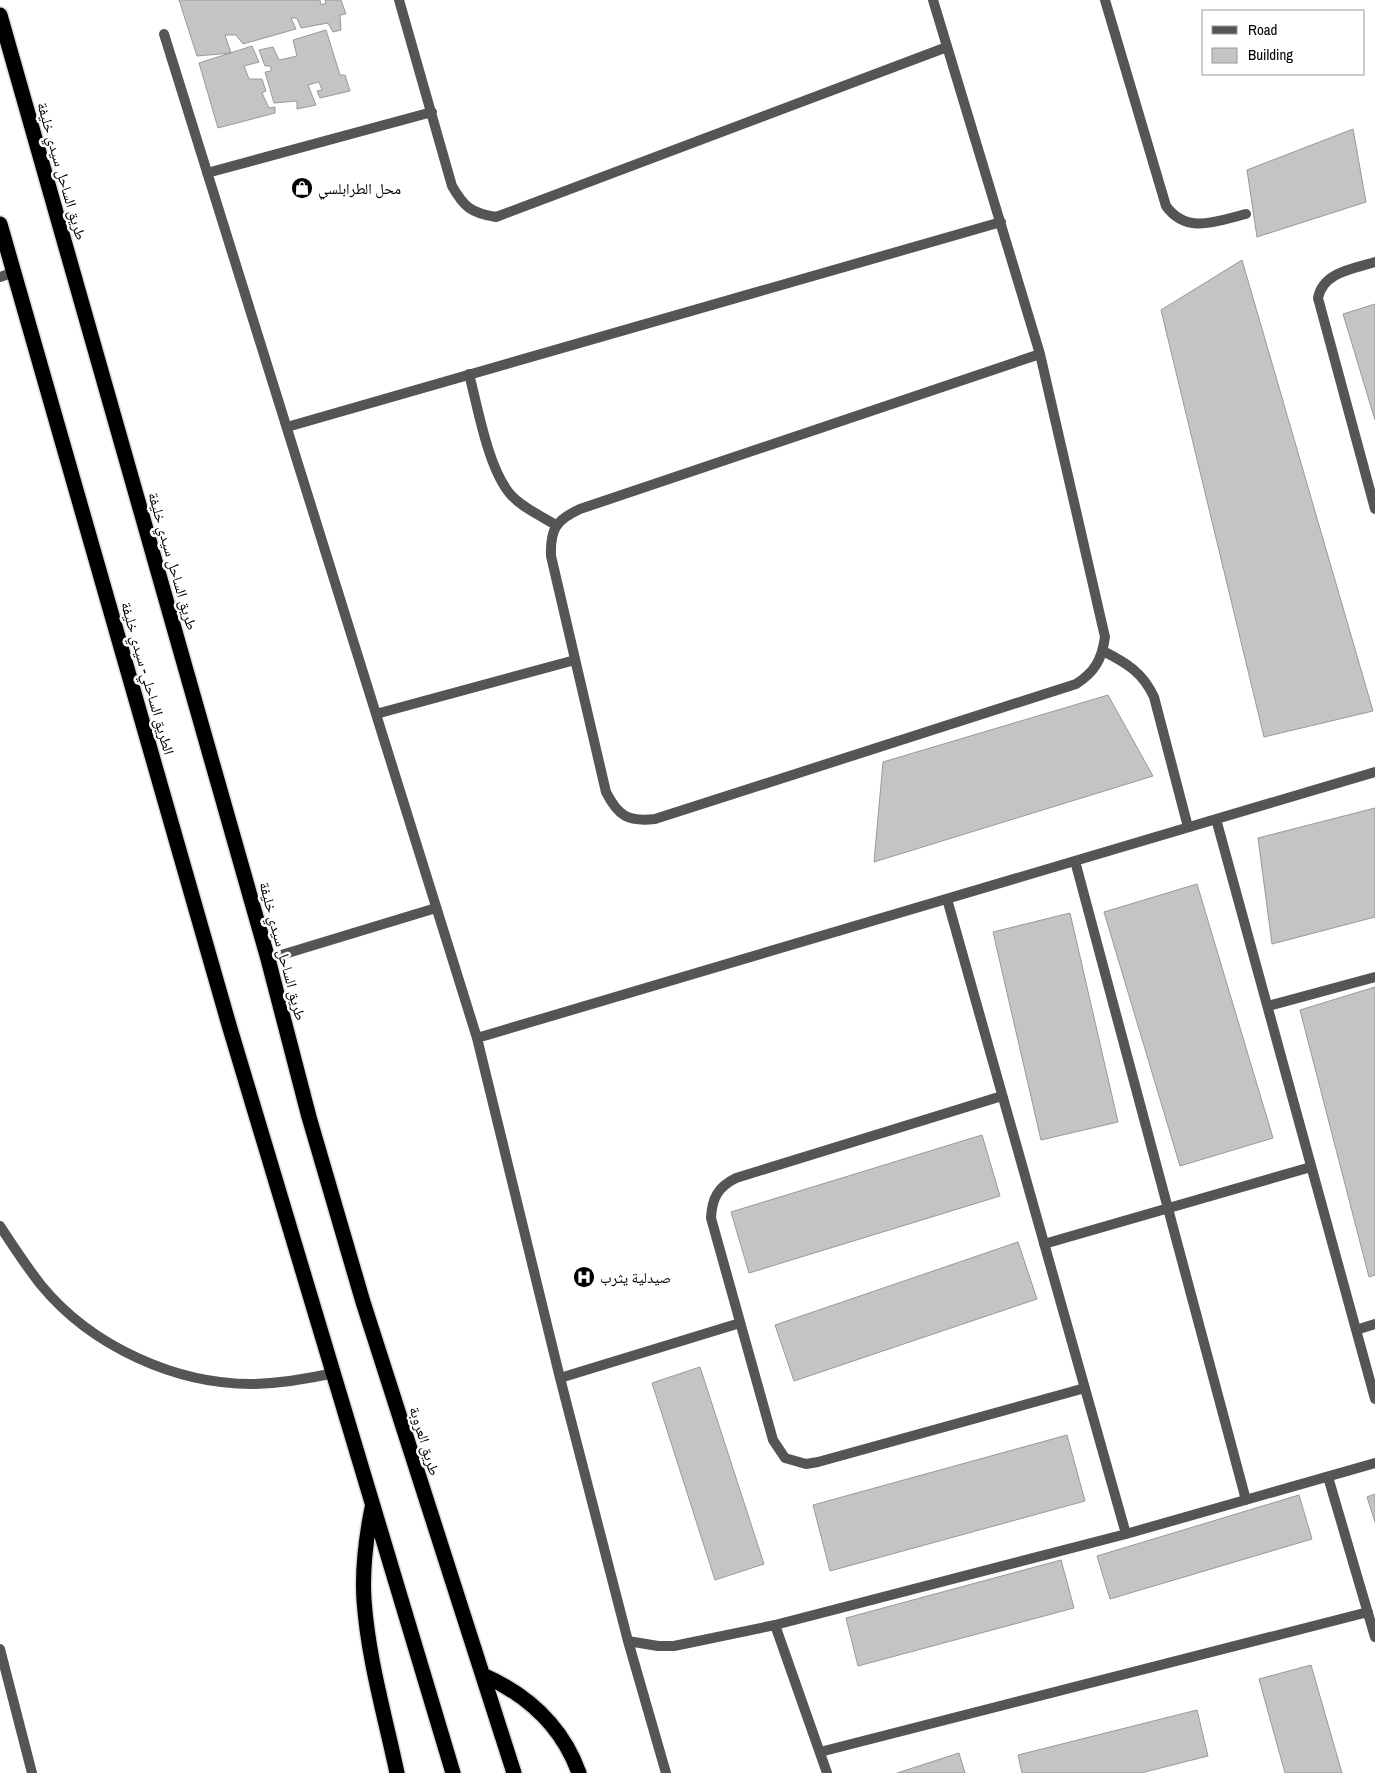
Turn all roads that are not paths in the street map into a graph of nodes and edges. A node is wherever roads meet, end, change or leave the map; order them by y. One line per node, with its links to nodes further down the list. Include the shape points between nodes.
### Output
1 (399, 0): 7 (street)
2 (933, 0): 6 (street)
3 (1105, 0): 9 (street, via 1166,206 1179,220 1199,225)
4 (0, 15): 29 (highway, طريق الساحل سيدي خليفة)
5 (164, 34): 8 (street)
6 (947, 46): 7 (street, via 496,217 479,214 462,203 452,186); 10 (street)
7 (432, 112): 8 (street)
8 (207, 174): 16 (street)
9 (1246, 214)
10 (1001, 222): 14 (street); 15 (street)
11 (0, 224): 13 (highway, الطريق الساحلي- سيدي خليفة)
12 (1375, 262): 17 (street, via 1330,277 1318,298)
13 (7, 274): 42 (highway, الطريق الساحلي- سيدي خليفة)
14 (1040, 354): 19 (street, via 580,509); 20 (street, via 1105,637)
15 (469, 374): 16 (street); 19 (street, via 497,474 511,495)
16 (287, 427): 22 (street)
17 (1372, 488): 18 (street)
18 (1375, 509)
19 (556, 525): 21 (street, via 550,540 550,556)
20 (1103, 651): 21 (street, via 1098,666 1076,684 655,819 640,821 626,817 614,808 606,792); 25 (street, via 1126,662 1148,684)
21 (575, 660): 22 (street)
22 (376, 714): 28 (street)
23 (1375, 772): 24 (street)
24 (1216, 819): 25 (street); 31 (street)
25 (1188, 827): 26 (street)
26 (1075, 861): 27 (street); 36 (street)
27 (947, 899): 32 (street); 33 (street)
28 (436, 908): 29 (street); 32 (street)
29 (268, 959): 34 (highway, طريق الساحل سيدي خليفة)
30 (1375, 977): 31 (street)
31 (1268, 1006): 35 (street)
32 (477, 1038): 43 (street)
33 (1002, 1096): 38 (street); 39 (street, via 725,1184 714,1199 711,1218)
34 (309, 1117): 56 (highway, طريق العروبة, via 372,1330)
35 (1311, 1167): 36 (street); 41 (street)
36 (1168, 1208): 38 (street); 48 (street)
37 (0, 1226): 42 (street, via 42,1286 70,1314 102,1339 137,1358 175,1372 214,1381 254,1384)
38 (1044, 1244): 44 (street)
39 (740, 1323): 43 (street); 44 (street, via 773,1440 785,1458 796,1462 818,1462)
40 (1375, 1324): 41 (street)
41 (1356, 1330): 45 (street)
42 (334, 1373): 49 (highway)
43 (560, 1378): 54 (street)
44 (1085, 1388): 50 (street)
45 (1375, 1399)
46 (1375, 1463): 47 (street)
47 (1328, 1477): 48 (street); 51 (street)
48 (1246, 1500): 50 (street)
49 (372, 1504): 59 (highway, via 365,1551 364,1598 367,1630); 60 (highway)
50 (1126, 1534): 52 (street)
51 (1368, 1612): 53 (street); 57 (street)
52 (774, 1625): 54 (street, via 674,1646); 57 (street)
53 (1375, 1637)
54 (628, 1641): 63 (street)
55 (0, 1649): 58 (street)
56 (483, 1675): 61 (highway, طريق العروبة); 62 (highway, via 541,1711 568,1748)
57 (820, 1752): 64 (street)
58 (32, 1773)
59 (397, 1773)
60 (453, 1773)
61 (514, 1773)
62 (579, 1773)
63 (666, 1773)
64 (827, 1773)

